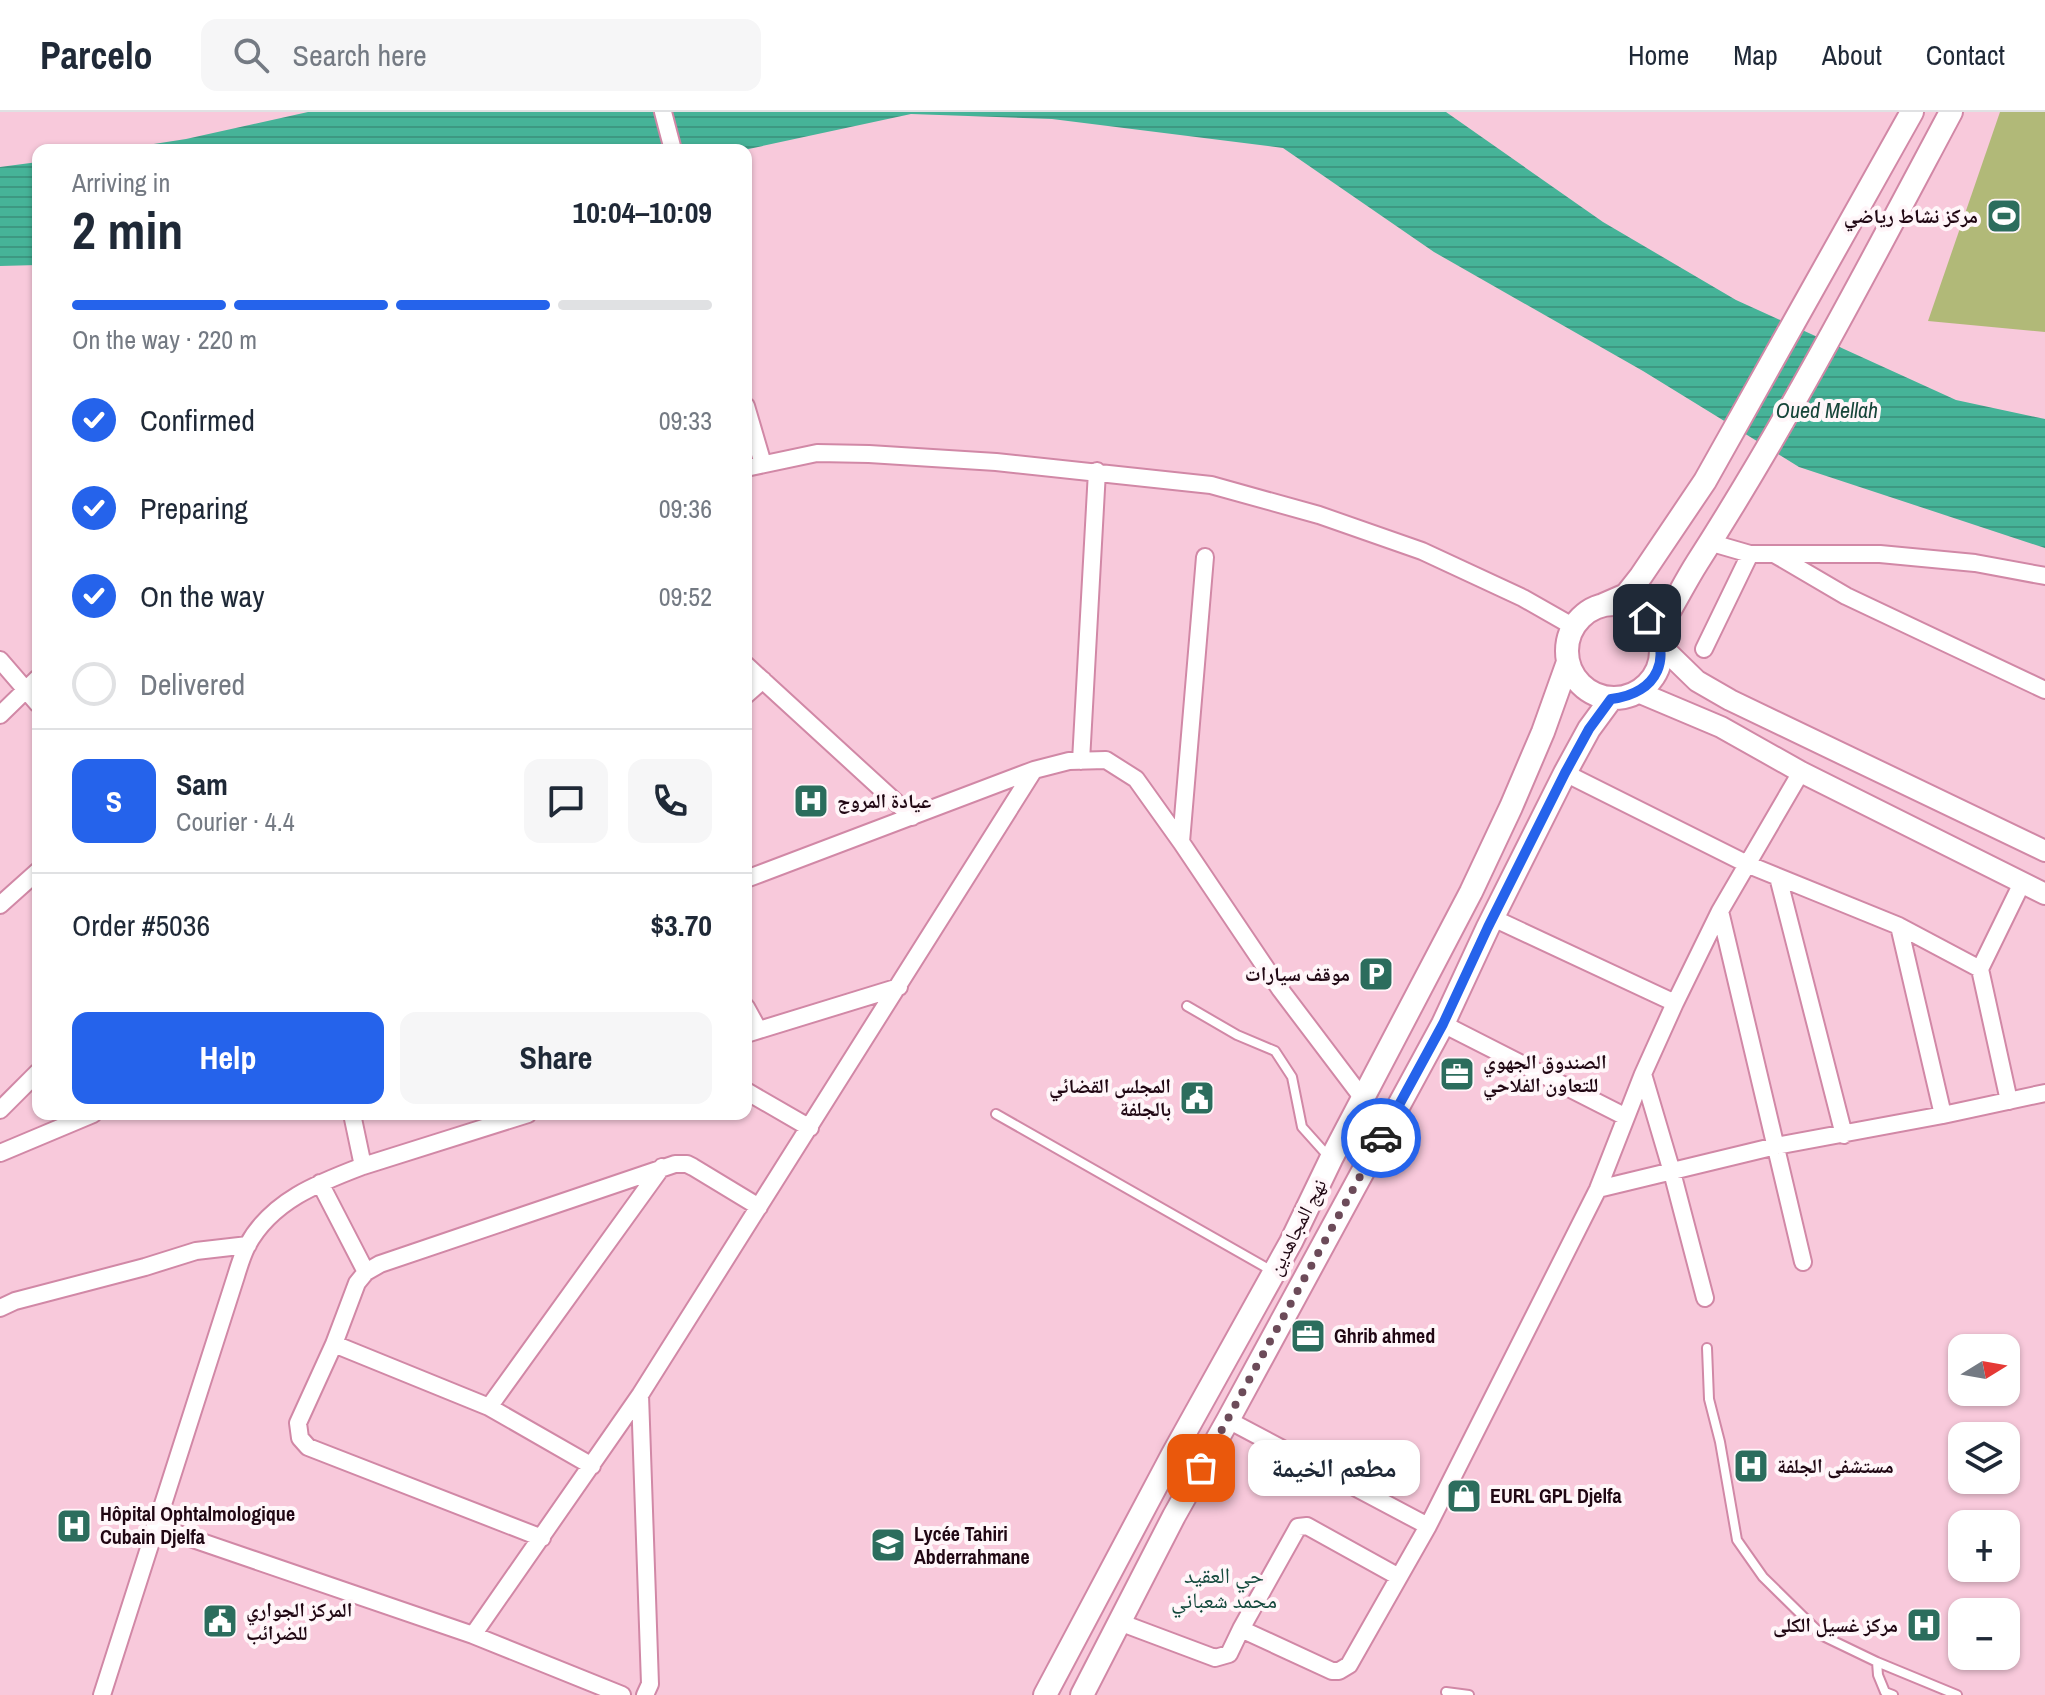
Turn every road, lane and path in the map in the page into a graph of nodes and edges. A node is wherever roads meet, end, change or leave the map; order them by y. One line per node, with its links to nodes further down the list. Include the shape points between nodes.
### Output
1 (1912, 112): 12 (main road, via 1705,481 1626,595)
2 (1951, 112): 7 (main road, via 1831,337)
3 (664, 114): 4 (street)
4 (672, 144)
5 (754, 466): 6 (street, via 817,453)
6 (1097, 471): 13 (street, via 1211,485 1319,515 1422,551); 28 (street)
7 (1712, 543): 8 (street); 14 (main road)
8 (1750, 554): 9 (street); 15 (street)
9 (1775, 554): 11 (street, via 1880,554); 22 (street, via 1846,596)
10 (1205, 557): 33 (street)
11 (2045, 576)
12 (1603, 605): 13 (main road); 14 (main road, via 1634,608)
13 (1574, 627): 17 (main road)
14 (1659, 639): 24 (main road, via 1656,673); 34 (street, via 1697,681 1730,700)
15 (1704, 649)
16 (0, 660): 23 (street)
17 (1568, 662): 26 (main road, via 1584,688); 55 (main road, نهج المجاهدين, via 1543,732 1471,892)
18 (752, 670): 19 (street)
19 (763, 680): 21 (street); 32 (street)
20 (32, 684): 23 (street)
21 (752, 690)
22 (2045, 690)
23 (26, 691): 25 (street); 27 (street)
24 (1638, 692): 26 (main road); 30 (street, via 1721,727)
25 (32, 698)
26 (1611, 699): 31 (main road, نهج المجاهدين)
27 (0, 715)
28 (1081, 761): 29 (street); 33 (street, via 1106,760 1136,779)
29 (1034, 770): 32 (street); 46 (street)
30 (1801, 772): 35 (street); 39 (street)
31 (1565, 773): 35 (street); 43 (main road, نهج المجاهدين)
32 (912, 817): 37 (street)
33 (1181, 842): 55 (street, via 1280,989)
34 (2045, 851)
35 (1749, 865): 38 (street); 42 (street)
36 (32, 876): 41 (street)
37 (752, 877)
38 (1778, 877): 44 (street); 65 (street)
39 (2022, 883): 40 (street); 45 (street)
40 (2045, 894)
41 (0, 905)
42 (1720, 911): 47 (street); 66 (street)
43 (1493, 918): 47 (street); 49 (main road, نهج المجاهدين)
44 (1899, 926): 45 (street); 59 (street)
45 (1980, 969): 56 (street)
46 (899, 987): 50 (street); 64 (street)
47 (1675, 1003): 51 (street)
48 (1187, 1006): 68 (lane, via 1275,1051 1292,1077 1302,1127)
49 (1443, 1024): 60 (street); 85 (main road, نهج المجاهدين)
50 (752, 1031)
51 (1643, 1074): 60 (street); 71 (street)
52 (32, 1078): 57 (street)
53 (2045, 1093): 56 (street)
54 (752, 1094): 64 (street)
55 (1364, 1100): 68 (main road, نهج المجاهدين)
56 (2009, 1101): 59 (street)
57 (0, 1110)
58 (996, 1114): 78 (lane)
59 (1943, 1115): 65 (street)
60 (1626, 1117): 73 (street)
61 (79, 1120): 67 (street)
62 (353, 1120): 69 (street)
63 (509, 1120): 69 (street)
64 (810, 1128): 74 (street)
65 (1844, 1135): 66 (street)
66 (1776, 1146): 71 (street); 76 (street)
67 (0, 1153)
68 (1331, 1159): 78 (main road, نهج المجاهدين)
69 (363, 1166): 72 (street)
70 (662, 1167): 74 (street, via 687,1164); 77 (street); 84 (street)
71 (1672, 1172): 73 (street); 79 (street)
72 (320, 1183): 75 (street, via 282,1204); 77 (street)
73 (1598, 1189): 88 (street)
74 (759, 1207): 83 (street)
75 (248, 1245): 80 (street, via 196,1251); 87 (street)
76 (1803, 1262)
77 (366, 1272): 81 (street)
78 (1274, 1272): 99 (main road, نهج المجاهدين)
79 (1705, 1298)
80 (0, 1308)
81 (334, 1344): 84 (street); 89 (street, via 298,1423 308,1447)
82 (1707, 1348): 94 (lane, via 1709,1399 1737,1540 1763,1577 1823,1636)
83 (640, 1395): 86 (street); 98 (street, via 650,1684)
84 (489, 1407): 86 (street)
85 (1228, 1420): 88 (street); 91 (main road, نهج المجاهدين)
86 (592, 1466): 89 (street)
87 (155, 1526): 93 (street); 96 (street)
88 (1428, 1526): 90 (street)
89 (542, 1538): 93 (street)
90 (1399, 1577): 92 (street, via 1349,1665 1339,1671); 92 (street, via 1302,1525)
91 (1119, 1622): 92 (street, via 1215,1658 1229,1654); 100 (main road, نهج المجاهدين)
92 (1241, 1629)
93 (473, 1635): 97 (street)
94 (1877, 1662): 102 (lane, via 1885,1692); 103 (lane)
95 (1446, 1692): 101 (lane)
96 (102, 1695)
97 (622, 1695)
98 (645, 1695)
99 (1045, 1695)
100 (1082, 1695)
101 (1469, 1695)
102 (1893, 1695)
103 (1957, 1695)

